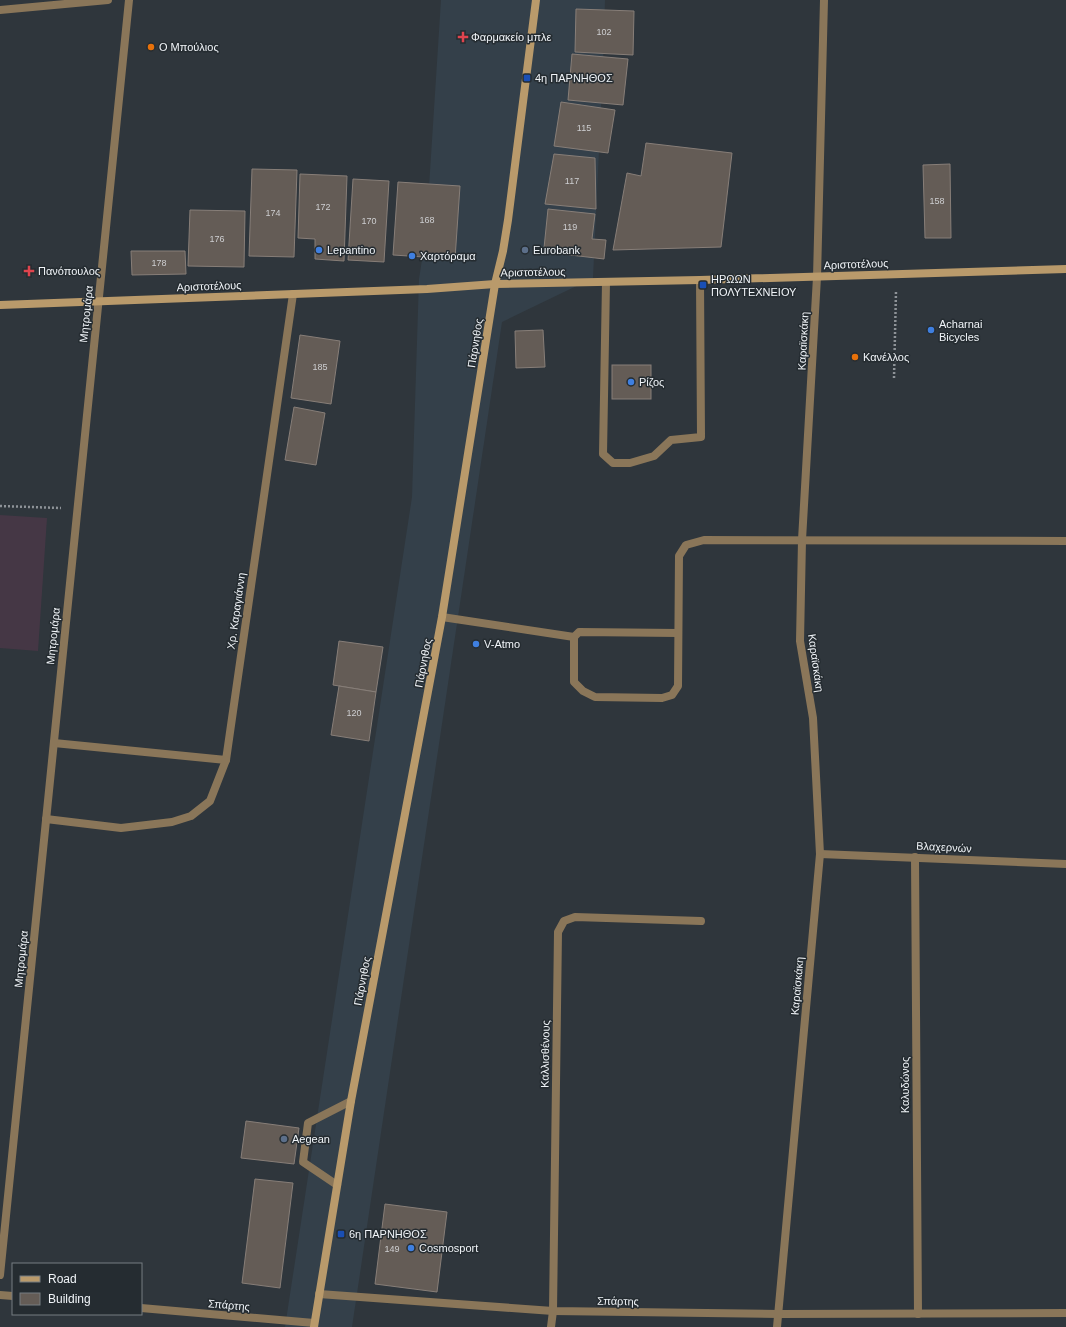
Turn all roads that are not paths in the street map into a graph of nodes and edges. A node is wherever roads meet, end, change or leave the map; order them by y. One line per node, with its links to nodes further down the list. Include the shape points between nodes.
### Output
1 (108, 0): 5 (street)
2 (128, 0): 12 (street, Μητρομάρα)
3 (536, 0): 10 (main road, Πάρνηθος, via 508,220)
4 (824, 0): 7 (street, Καραϊσκάκη)
5 (0, 10)
6 (1066, 269): 7 (main road, Αριστοτέλους)
7 (817, 277): 8 (main road, Αριστοτέλους); 14 (street, Καραϊσκάκη)
8 (700, 280): 9 (main road, Αριστοτέλους); 9 (street, via 701,437 671,440 654,456 630,463 613,463 603,454)
9 (606, 282): 10 (main road, Αριστοτέλους)
10 (495, 284): 11 (main road, Αριστοτέλους); 16 (main road, Πάρνηθος)
11 (293, 294): 12 (main road, Αριστοτέλους); 20 (street, Χρ. Καραγιάννη)
12 (98, 301): 13 (main road, Αριστοτέλους); 19 (street, Μητρομάρα)
13 (0, 305)
14 (802, 540): 15 (street); 17 (street, via 704,540 686,545 679,556); 22 (street, Καραϊσκάκη, via 800,641 813,718)
15 (1066, 541)
16 (442, 617): 18 (street); 26 (main road, Πάρνηθος)
17 (678, 633): 18 (street, via 579,632); 18 (street, via 678,686 672,695 662,698 595,697 583,691 574,682)
18 (574, 637)
19 (54, 743): 20 (street); 21 (street, Μητρομάρα)
20 (226, 760): 21 (street, Χρ. Καραγιάννη, via 210,801 191,816 172,822 121,828)
21 (46, 819): 28 (street, Μητρομάρα)
22 (820, 854): 23 (street, Βλαχερνών); 35 (street, Καραϊσκάκη)
23 (915, 857): 24 (street, Βλαχερνών); 36 (street, Καλυδώνος)
24 (1066, 864)
25 (701, 921): 33 (street, Καλλισθένους, via 575,917 564,922 558,932)
26 (351, 1101): 27 (main road, Πάρνηθος); 27 (street, via 308,1123 303,1162)
27 (337, 1186): 29 (main road, Πάρνηθος)
28 (0, 1275)
29 (319, 1294): 33 (street, Σπάρτης); 37 (main road, Πάρνηθος)
30 (0, 1295): 31 (street)
31 (12, 1296)
32 (142, 1308): 37 (street, Σπάρτης)
33 (553, 1311): 35 (street, Σπάρτης); 38 (street, Καλλισθένους)
34 (1066, 1313): 36 (street, Σπάρτης)
35 (779, 1314): 36 (street, Σπάρτης); 39 (street, Καραϊσκάκη)
36 (918, 1314)
37 (314, 1325)
38 (551, 1327)
39 (777, 1327)

